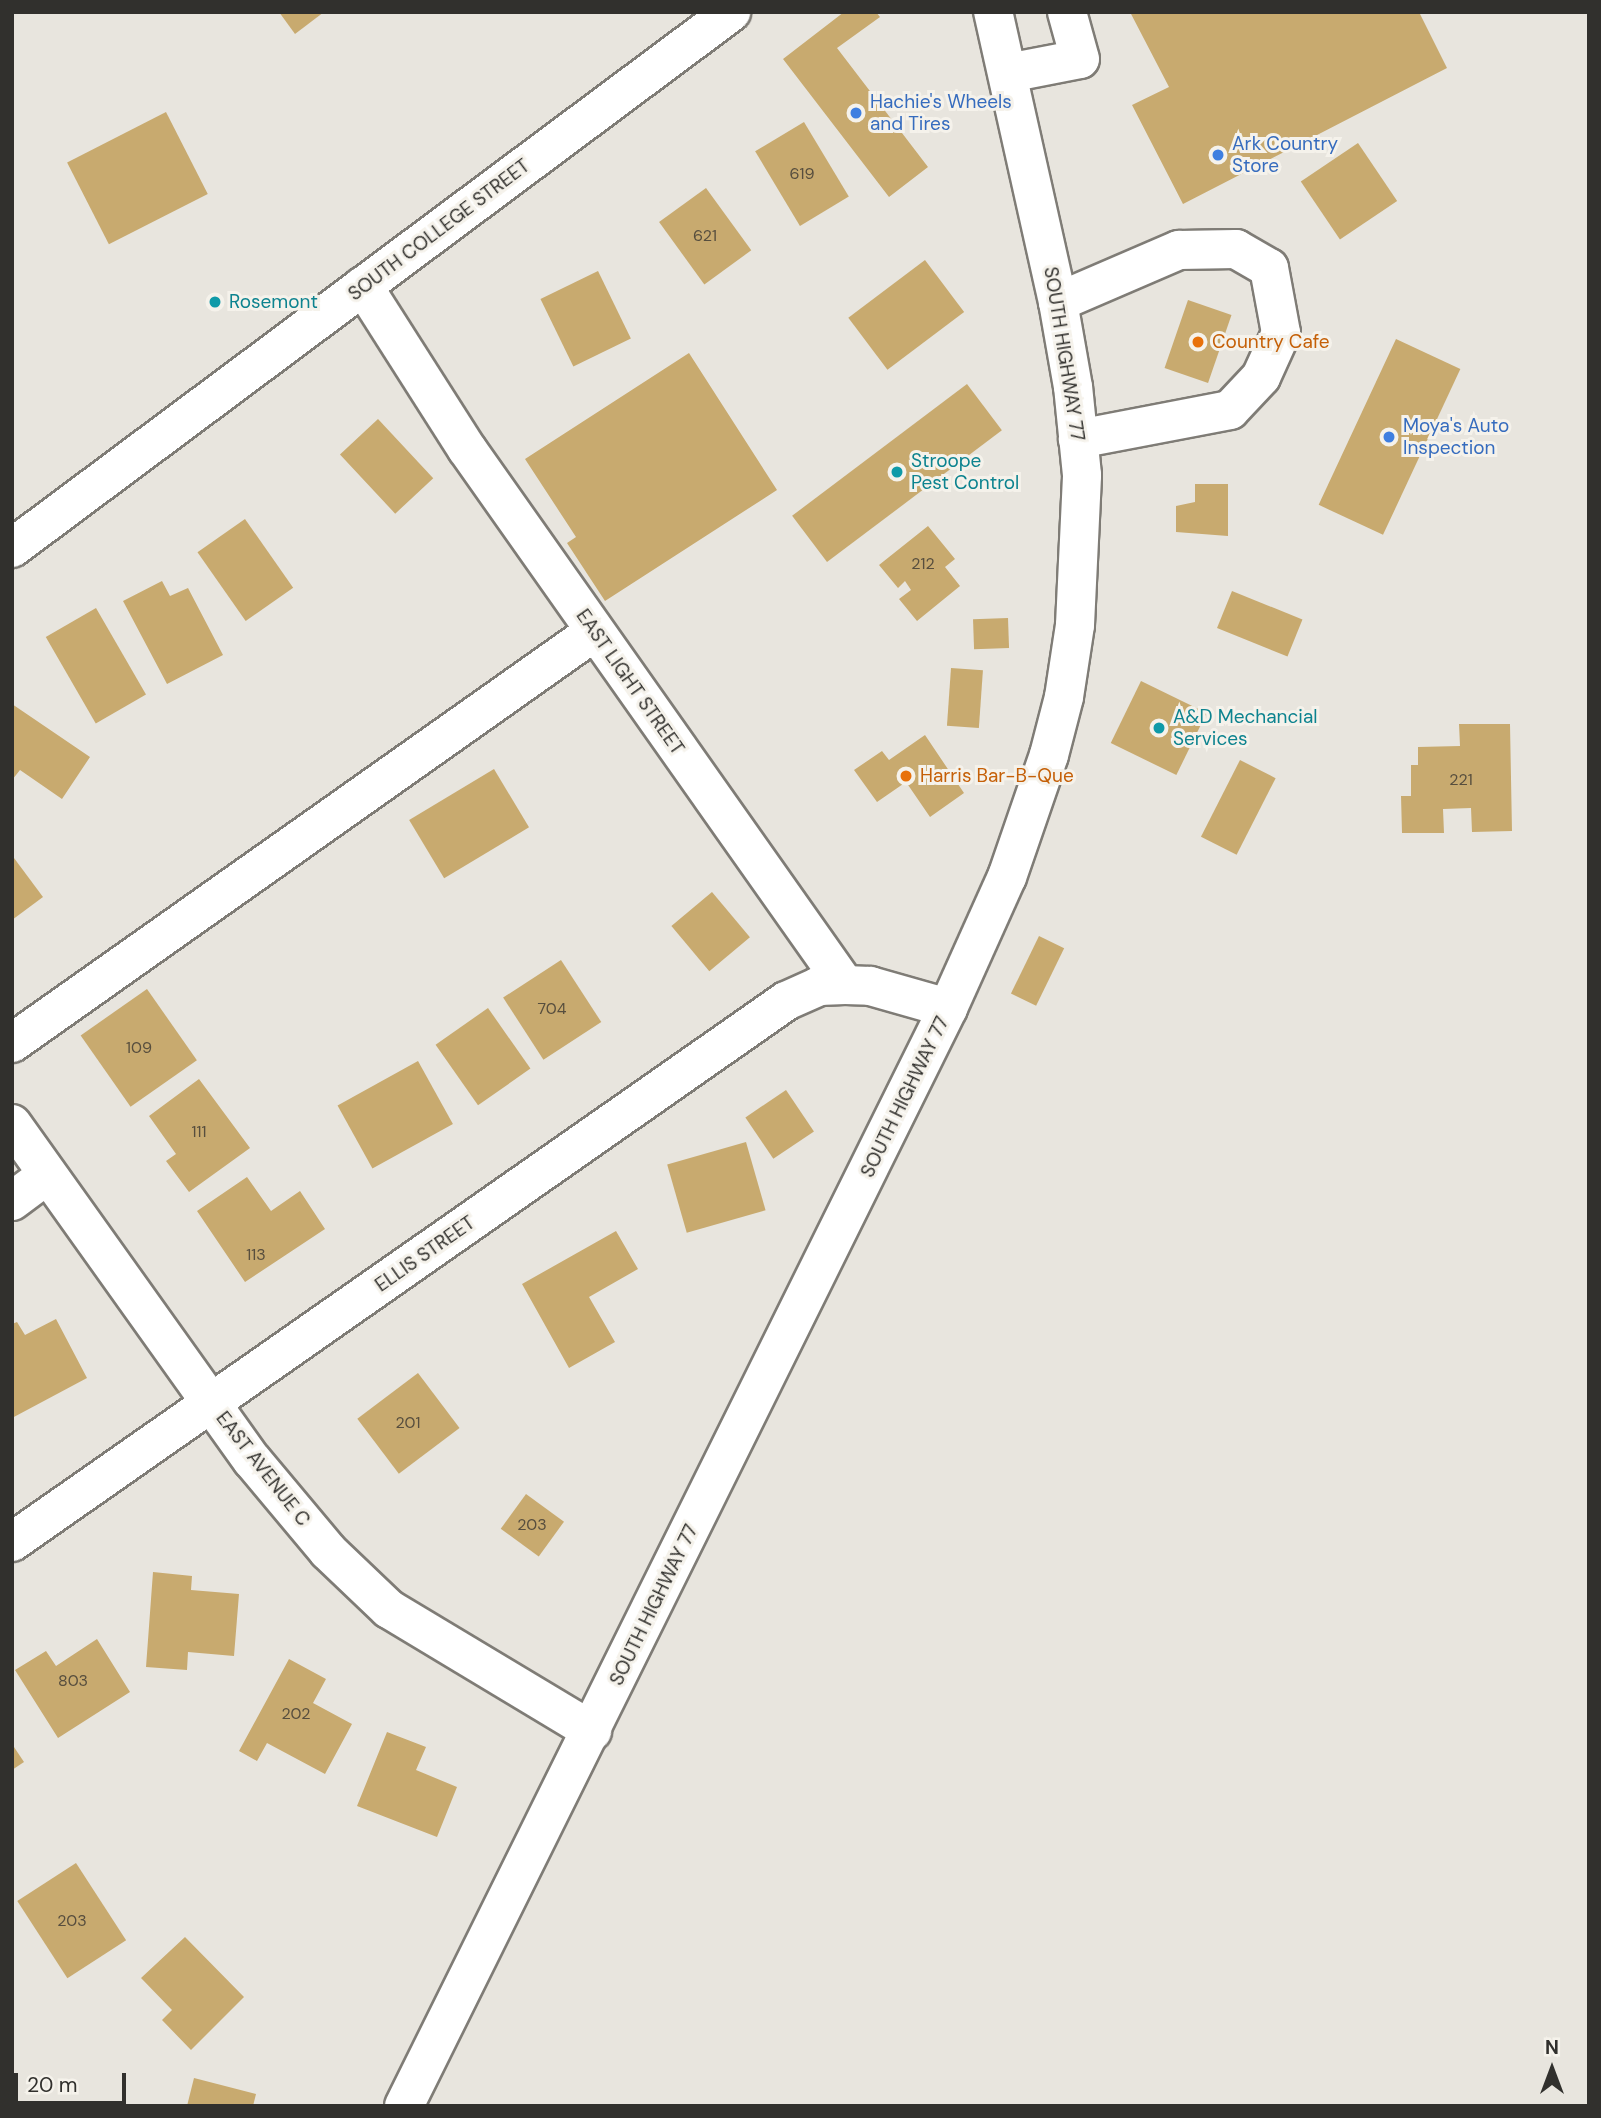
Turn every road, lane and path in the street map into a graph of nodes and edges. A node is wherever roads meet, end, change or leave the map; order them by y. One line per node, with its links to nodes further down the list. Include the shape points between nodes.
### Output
1 (731, 12): 5 (street, SOUTH COLLEGE STREET)
2 (993, 12): 4 (street, SOUTH HIGHWAY 77)
3 (1067, 12): 4 (street, via 1080,59)
4 (1008, 73): 6 (street, SOUTH HIGHWAY 77)
5 (363, 286): 8 (street, SOUTH COLLEGE STREET); 9 (street, EAST LIGHT STREET, via 467,449)
6 (1058, 302): 7 (street, SOUTH HIGHWAY 77); 7 (street, via 1179,250 1236,249 1269,268 1281,333 1261,377 1230,410)
7 (1078, 439): 11 (street, SOUTH HIGHWAY 77, via 1081,554 1065,697 1032,811)
8 (12, 548)
9 (594, 632): 10 (street, EAST LIGHT STREET); 12 (street)
10 (845, 985): 11 (street, via 870,986); 16 (street, ELLIS STREET, via 819,986 786,1001)
11 (948, 1008): 18 (street, SOUTH HIGHWAY 77)
12 (12, 1043)
13 (12, 1124): 14 (street, EAST AVENUE C)
14 (47, 1175): 15 (street); 16 (street, EAST AVENUE C)
15 (12, 1201)
16 (212, 1402): 17 (street, ELLIS STREET); 18 (street, EAST AVENUE C, via 328,1551 389,1609)
17 (12, 1542)
18 (592, 1731): 19 (street, SOUTH HIGHWAY 77)
19 (404, 2106)

